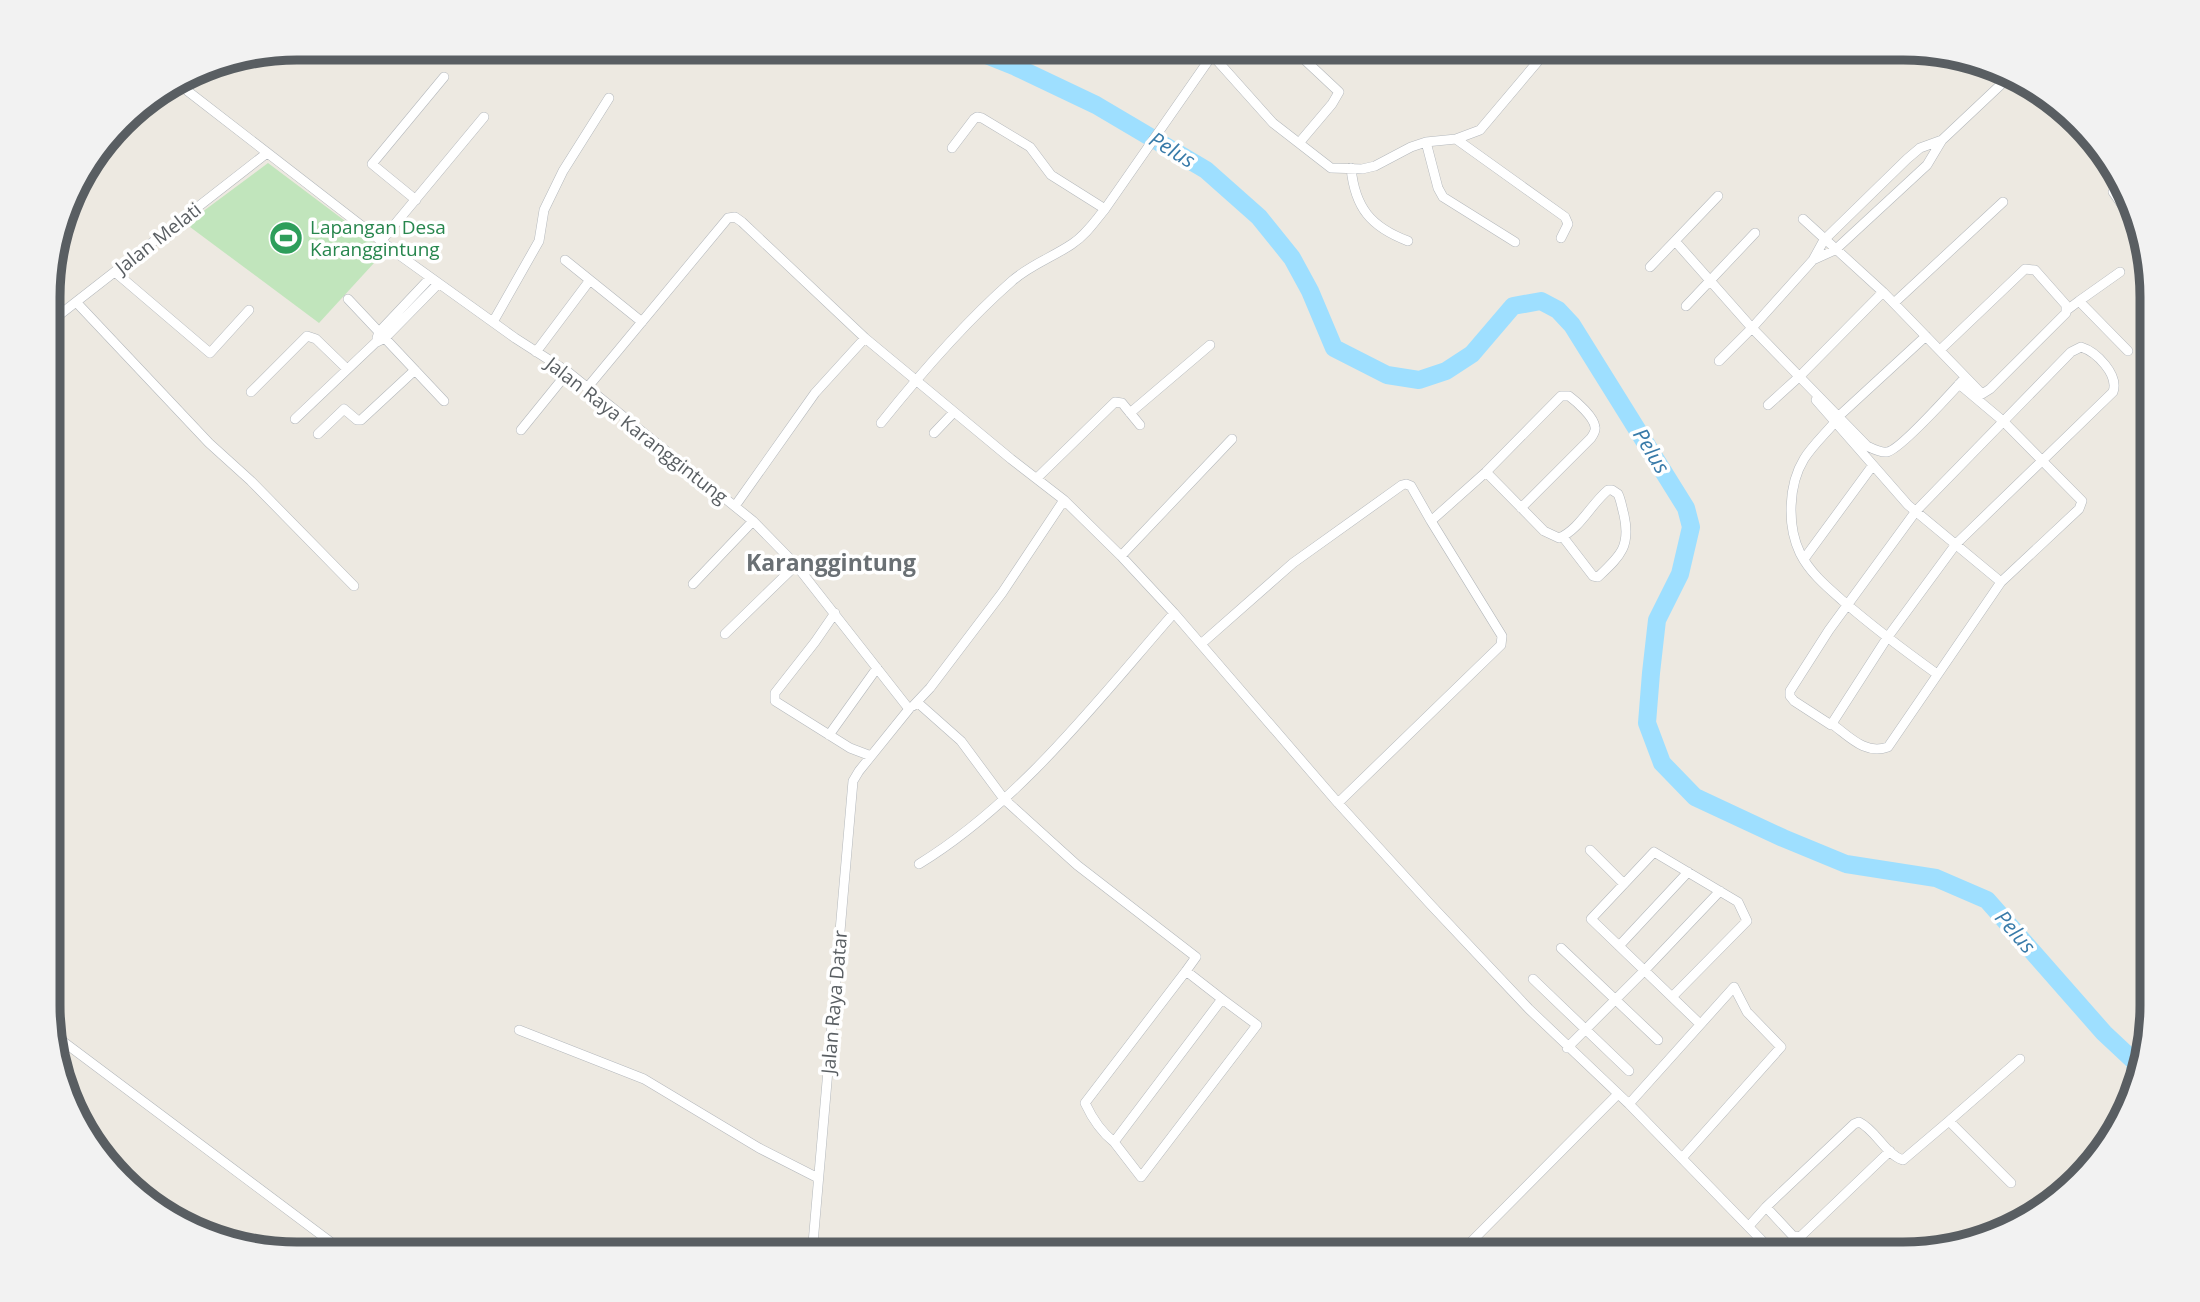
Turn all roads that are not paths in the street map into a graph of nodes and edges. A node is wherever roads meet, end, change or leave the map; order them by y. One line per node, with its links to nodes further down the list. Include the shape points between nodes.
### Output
1 (1214, 60): 24 (street)
2 (1218, 60): 13 (street, via 1273,123)
3 (1305, 60): 13 (street, via 1339,92)
4 (1539, 60): 10 (street, via 1480,130)
5 (444, 77): 21 (street, via 372,164)
6 (2003, 82): 11 (street)
7 (183, 88): 15 (street, Jalan Raya Karanggintung)
8 (609, 98): 51 (street, via 564,171 544,210 539,241)
9 (484, 117): 21 (street)
10 (1456, 139): 12 (street); 27 (street, via 1565,217 1568,224)
11 (1942, 140): 16 (street); 18 (street)
12 (1426, 142): 17 (street, via 1375,166); 32 (street, via 1443,197)
13 (1300, 143): 17 (street, via 1331,167)
14 (952, 148): 24 (street, via 974,119 982,117 1030,147 1051,175)
15 (267, 153): 31 (street, Jalan Raya Karanggintung); 37 (street, Jalan Melati)
16 (1909, 157): 18 (street); 28 (street)
17 (1351, 168): 29 (street, via 1360,201 1376,225)
18 (1922, 170): 33 (street)
19 (2113, 192): 23 (street)
20 (1718, 196): 30 (street)
21 (416, 200): 31 (street)
22 (2003, 202): 46 (street)
23 (2121, 204)
24 (1105, 209): 66 (street, via 1073,244 1015,278)
25 (1803, 219): 28 (street)
26 (1755, 233): 39 (street)
27 (1561, 238)
28 (1824, 240): 33 (street); 35 (street)
29 (1408, 241)
30 (1675, 241): 36 (street); 39 (street)
31 (381, 242): 41 (street, Jalan Raya Karanggintung)
32 (1515, 242)
33 (1835, 250): 35 (street); 42 (street)
34 (565, 260): 40 (street)
35 (1813, 260): 53 (street)
36 (1650, 267)
37 (115, 272): 45 (street, Jalan Melati); 48 (street, via 210,353)
38 (2120, 272): 44 (street)
39 (1710, 279): 47 (street); 53 (street)
40 (590, 280): 52 (street); 60 (street)
41 (434, 281): 51 (street, Jalan Raya Karanggintung); 54 (street)
42 (1883, 292): 46 (street); 65 (street)
43 (348, 299): 54 (street)
44 (2079, 301): 49 (street); 59 (street)
45 (77, 303): 50 (street, Jalan Melati); 100 (street, via 209,443)
46 (1894, 303): 55 (street)
47 (1686, 306)
48 (249, 310)
49 (2067, 310): 58 (street, via 2035,270 2025,269); 67 (street, via 1985,393)
50 (60, 315)
51 (493, 322): 60 (street, Jalan Raya Karanggintung)
52 (642, 322): 56 (street, via 729,218 735,217); 68 (street)
53 (1752, 328): 61 (street); 65 (street)
54 (382, 335): 62 (street); 63 (street)
55 (1926, 336): 58 (street); 75 (street)
56 (865, 338): 66 (street); 88 (street, via 815,393)
57 (1210, 345): 73 (street)
58 (1940, 350): 67 (street)
59 (2128, 351)
60 (536, 352): 64 (street, Jalan Raya Karanggintung)
61 (1719, 361)
62 (348, 369): 69 (street, via 307,336); 74 (street)
63 (415, 370): 70 (street); 81 (street, via 361,420 344,410)
64 (568, 372): 68 (street, Jalan Raya Karanggintung); 79 (street)
65 (1798, 377): 71 (street); 75 (street)
66 (916, 380): 72 (street); 77 (street)
67 (1963, 381): 75 (street, via 1901,445 1888,452 1867,446); 76 (street)
68 (587, 388): 88 (street, Jalan Raya Karanggintung)
69 (251, 392)
70 (444, 401)
71 (1768, 405)
72 (954, 412): 80 (street); 86 (street)
73 (1130, 413): 78 (street); 86 (street, via 1115,402)
74 (295, 419)
75 (1837, 419): 84 (street); 96 (street, via 1804,459 1792,492 1794,533)
76 (2003, 421): 83 (street); 83 (street, via 2071,352 2087,349 2106,366 2114,378 2113,392); 90 (street)
77 (881, 423)
78 (1140, 425)
79 (521, 430)
80 (933, 433)
81 (318, 434)
82 (1232, 439): 95 (street)
83 (2041, 460): 94 (street); 98 (street, via 2082,503)
84 (1873, 465): 90 (street); 96 (street)
85 (1486, 472): 89 (street); 89 (street, via 1560,396 1573,399 1591,418 1595,432); 92 (street)
86 (1037, 478): 87 (street)
87 (1064, 500): 95 (street); 109 (street, via 1002,593)
88 (735, 506): 91 (street, Jalan Raya Karanggintung)
89 (1521, 508): 93 (street, via 1544,531)
90 (1916, 511): 94 (street); 101 (street)
91 (753, 521): 97 (street, Jalan Raya Karanggintung); 99 (street)
92 (1431, 521): 106 (street, via 1410,486 1402,485 1293,564); 115 (street, via 1502,636 1501,645)
93 (1563, 537): 93 (street, via 1598,577 1626,544 1628,530 1618,494 1608,491)
94 (1956, 544): 98 (street); 105 (street)
95 (1121, 556): 103 (street)
96 (1804, 559): 101 (street)
97 (796, 565): 102 (street, Jalan Raya Karanggintung); 104 (street)
98 (2001, 582): 108 (street)
99 (693, 584)
100 (354, 586)
101 (1847, 604): 105 (street); 111 (street, via 1790,691 1794,701)
102 (835, 613): 107 (street, Jalan Raya Karanggintung); 112 (street, via 774,698 778,705)
103 (1174, 613): 106 (street); 114 (street)
104 (725, 634)
105 (1887, 638): 108 (street); 111 (street)
106 (1201, 644): 115 (street)
107 (877, 668): 110 (street, Jalan Raya Karanggintung); 112 (street)
108 (1937, 674): 111 (street, via 1888,747 1867,750)
109 (917, 702): 110 (street); 114 (street, via 961,741)
110 (909, 709): 113 (street)
111 (1832, 724)
112 (829, 735): 113 (street)
113 (871, 756): 143 (street, Jalan Raya Datar, via 853,781)
114 (1004, 799): 117 (street, via 971,829); 123 (street, via 1077,865 1196,957)
115 (1338, 803): 134 (street)
116 (1590, 850): 119 (street)
117 (919, 864)
118 (1688, 872): 119 (street, via 1654,852); 120 (street); 121 (street)
119 (1624, 884): 121 (street, via 1591,919)
120 (1720, 891): 124 (street); 126 (street, via 1738,902 1747,921)
121 (1619, 946): 124 (street)
122 (1561, 948): 128 (street)
123 (1186, 971): 127 (street); 140 (street, via 1085,1103 1092,1119)
124 (1644, 971): 126 (street); 128 (street)
125 (1533, 979): 131 (street)
126 (1672, 998): 129 (street)
127 (1222, 999): 140 (street); 140 (street, via 1256,1025 1141,1177)
128 (1616, 1000): 131 (street); 132 (street)
129 (1700, 1024): 138 (street); 142 (street, via 1734,987 1747,1012 1781,1047)
130 (519, 1030): 143 (street, via 643,1079)
131 (1586, 1030): 134 (street); 136 (street)
132 (1658, 1040)
133 (63, 1041): 147 (street)
134 (1567, 1048): 137 (street)
135 (2020, 1059): 139 (street)
136 (1629, 1071)
137 (1617, 1095): 138 (street); 149 (street)
138 (1629, 1104): 142 (street)
139 (1949, 1121): 141 (street, via 1903,1160); 144 (street)
140 (1114, 1142)
141 (1890, 1152): 145 (street, via 1857,1122); 145 (street, via 1800,1237 1793,1236)
142 (1682, 1158): 146 (street)
143 (818, 1178): 148 (street, Jalan Raya Datar)
144 (2011, 1183)
145 (1766, 1207): 146 (street)
146 (1749, 1226): 150 (street)
147 (331, 1242)
148 (813, 1242)
149 (1471, 1242)
150 (1764, 1242)

